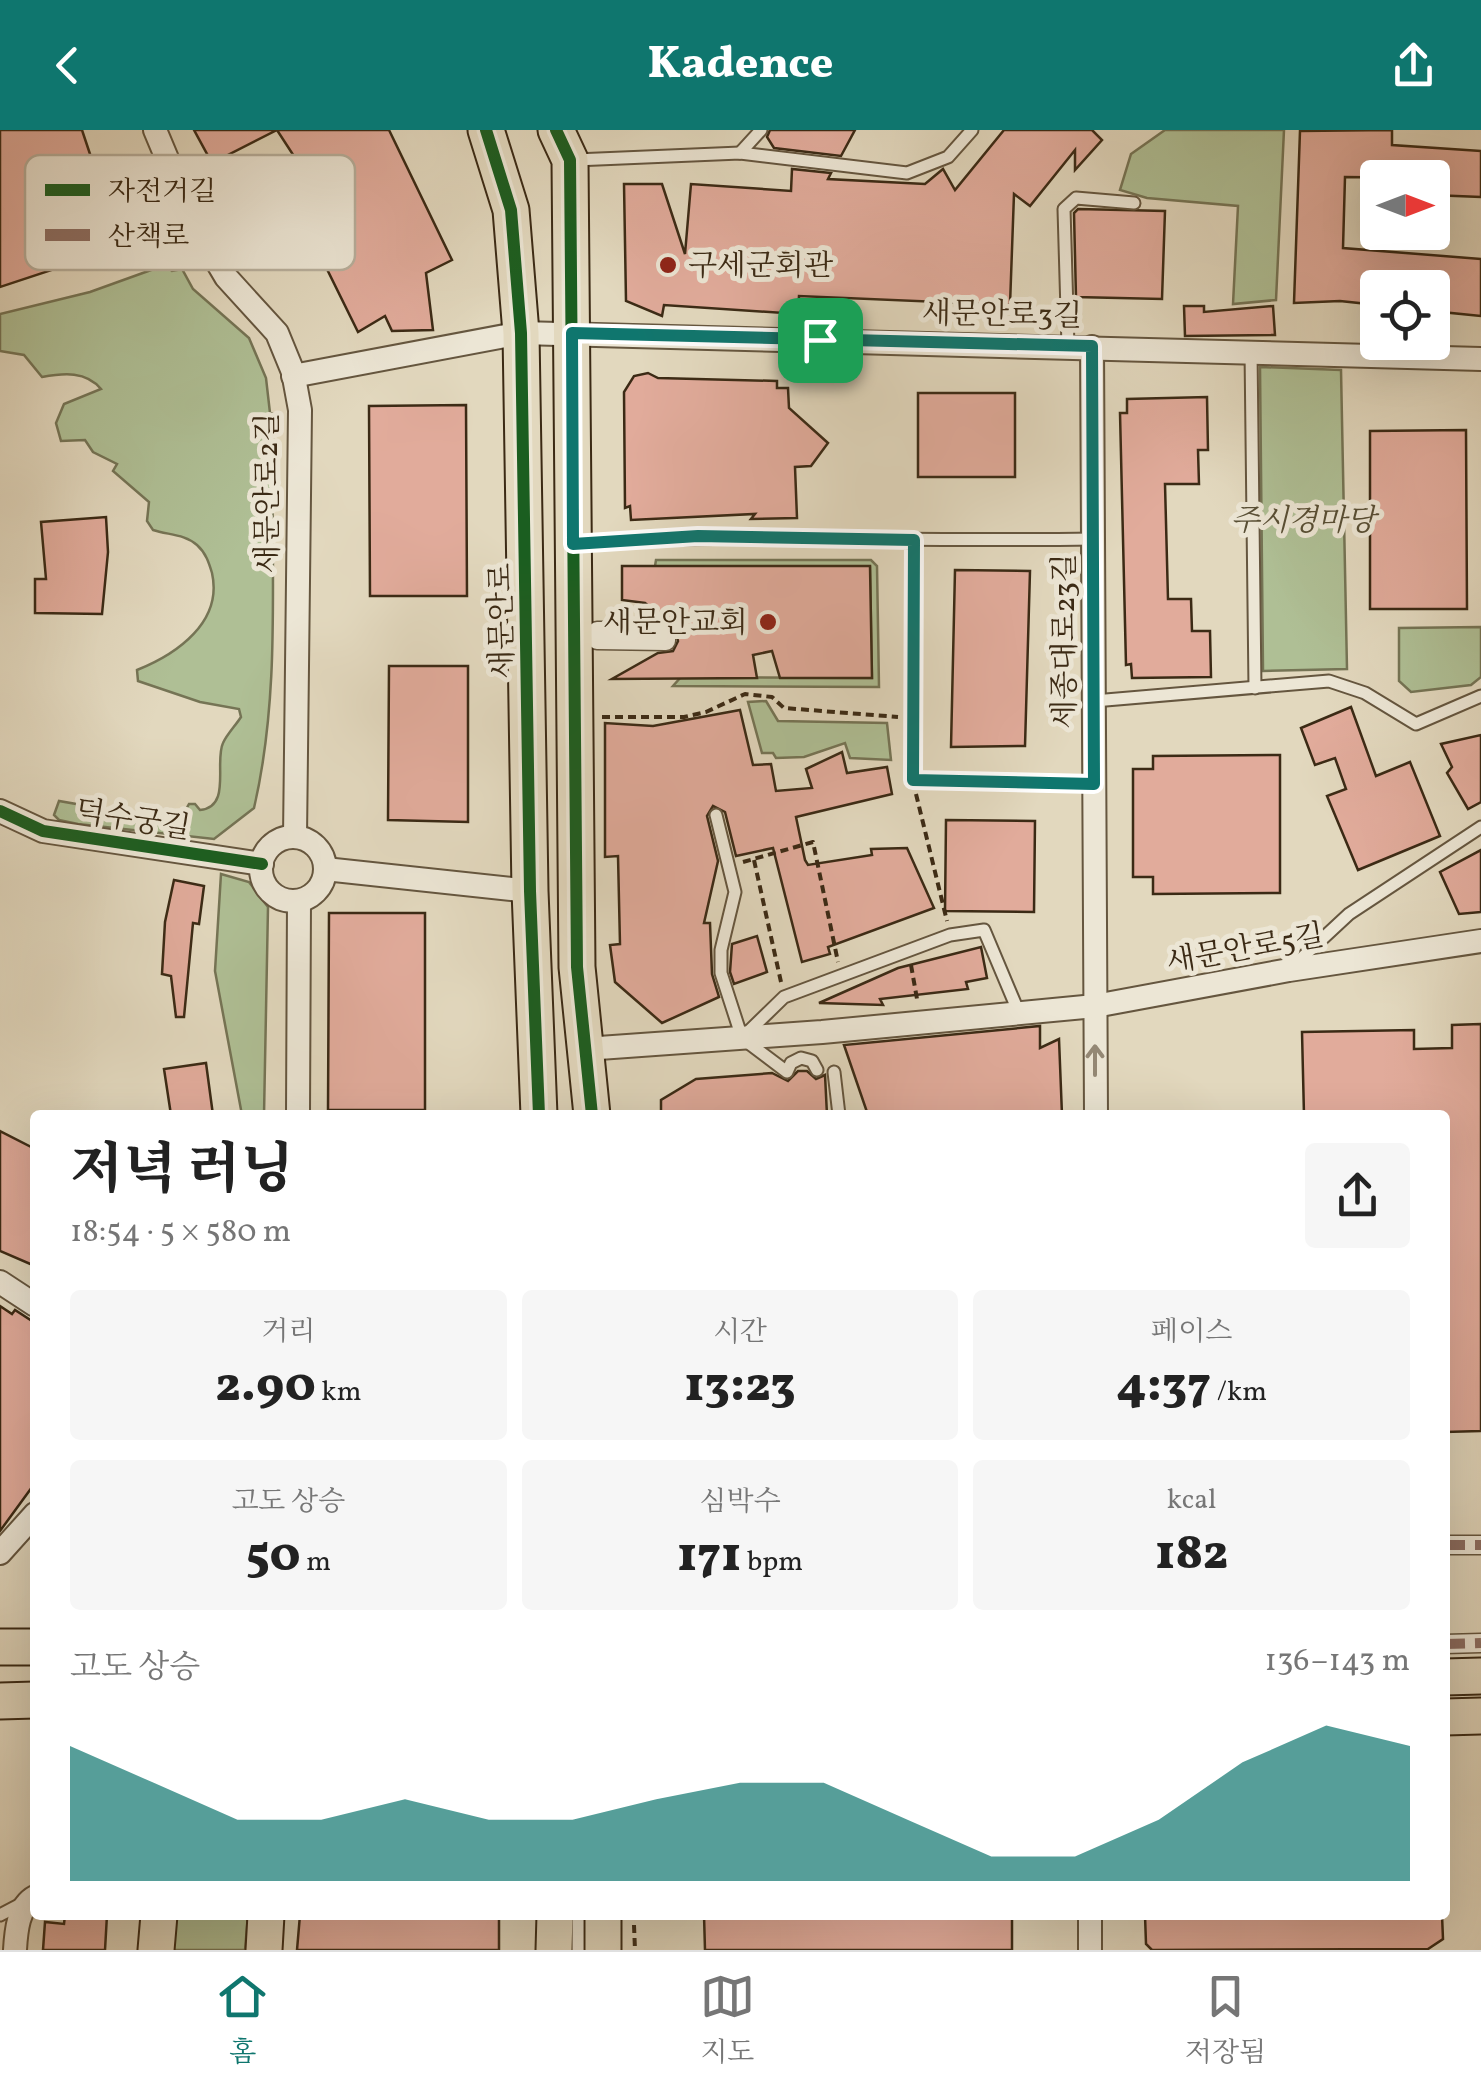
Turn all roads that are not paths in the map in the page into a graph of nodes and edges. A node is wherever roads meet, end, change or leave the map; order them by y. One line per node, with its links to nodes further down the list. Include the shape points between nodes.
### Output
1 (155, 130): 7 (street, 새문안로2길)
2 (486, 130): 10 (main road, 새문안로, via 511,210)
3 (761, 130): 6 (lane)
4 (972, 130): 6 (lane, via 948,157 907,173)
5 (563, 145): 6 (lane); 11 (main road)
6 (740, 154)
7 (165, 155)
8 (1134, 202): 12 (lane, via 1076,198 1064,209)
9 (221, 270): 16 (street, 새문안로2길, via 277,333)
10 (521, 333): 11 (street, 새문안로3길); 16 (street); 30 (main road, 새문안로)
11 (572, 333): 12 (street, 새문안로3길); 19 (main road)
12 (1068, 346): 13 (street, 새문안로3길)
13 (1092, 346): 14 (street, 새문안로3길); 17 (street, 세종대로23길)
14 (1251, 350): 15 (street, 새문안로3길); 20 (lane)
15 (1481, 359)
16 (293, 376): 27 (street, 새문안로2길, via 300,410)
17 (1093, 539): 18 (lane); 22 (street, 세종대로23길)
18 (914, 540): 19 (lane, via 698,536); 23 (lane, via 913,780)
19 (573, 544): 38 (main road, via 577,967)
20 (1255, 688): 21 (lane, via 1329,681 1365,692 1416,724); 22 (lane)
21 (1481, 696)
22 (1094, 701): 23 (street, 세종대로23길)
23 (1094, 784): 34 (street, 세종대로23길)
24 (0, 811): 28 (street, 덕수궁길, via 43,831)
25 (716, 815): 37 (lane, via 735,892 721,973)
26 (1481, 827): 33 (lane, via 1349,914)
27 (295, 837): 28 (street, via 268,849); 29 (street, via 320,851)
28 (262, 864): 31 (street, via 269,890)
29 (325, 869): 30 (street); 31 (street, via 318,890)
30 (530, 891): 41 (main road, 새문안로)
31 (299, 901): 40 (street)
32 (1481, 941): 33 (street, 새문안로5길)
33 (1289, 970): 34 (street, 새문안로5길)
34 (1095, 1006): 35 (street, 새문안로5길); 44 (street, 세종대로23길, one-way to 34)
35 (1019, 1014): 36 (street, 새문안로5길); 37 (lane, via 984,930 950,935 784,997)
36 (814, 1033): 37 (street, 새문안로5길); 37 (lane, via 818,1070 801,1058 786,1072)
37 (742, 1038): 38 (street, 새문안로5길)
38 (585, 1048): 42 (main road)
39 (834, 1072): 43 (lane)
40 (298, 1110)
41 (540, 1110)
42 (591, 1110)
43 (837, 1110)
44 (1096, 1110)
45 (0, 1282): 46 (street)
46 (30, 1301)
47 (30, 1520): 50 (street)
48 (1450, 1545): 49 (street)
49 (1481, 1545)
50 (0, 1553)
51 (1481, 1643): 52 (street)
52 (1450, 1644)
53 (30, 1646): 54 (main road)
54 (0, 1647)
55 (1481, 1676): 56 (main road)
56 (1450, 1677)
57 (0, 1700): 58 (main road)
58 (30, 1700)
59 (1481, 1716): 60 (main road)
60 (1450, 1718)
61 (30, 1900): 63 (lane)
62 (30, 1901): 70 (street, via 16,1929)
63 (0, 1915)
64 (159, 1920): 71 (main road)
65 (266, 1920): 72 (main road)
66 (555, 1920): 73 (main road)
67 (578, 1920): 74 (lane)
68 (603, 1920): 75 (main road)
69 (1090, 1920): 76 (street)
70 (15, 1950)
71 (156, 1950)
72 (264, 1950)
73 (554, 1950)
74 (578, 1950)
75 (603, 1950)
76 (1090, 1950)

